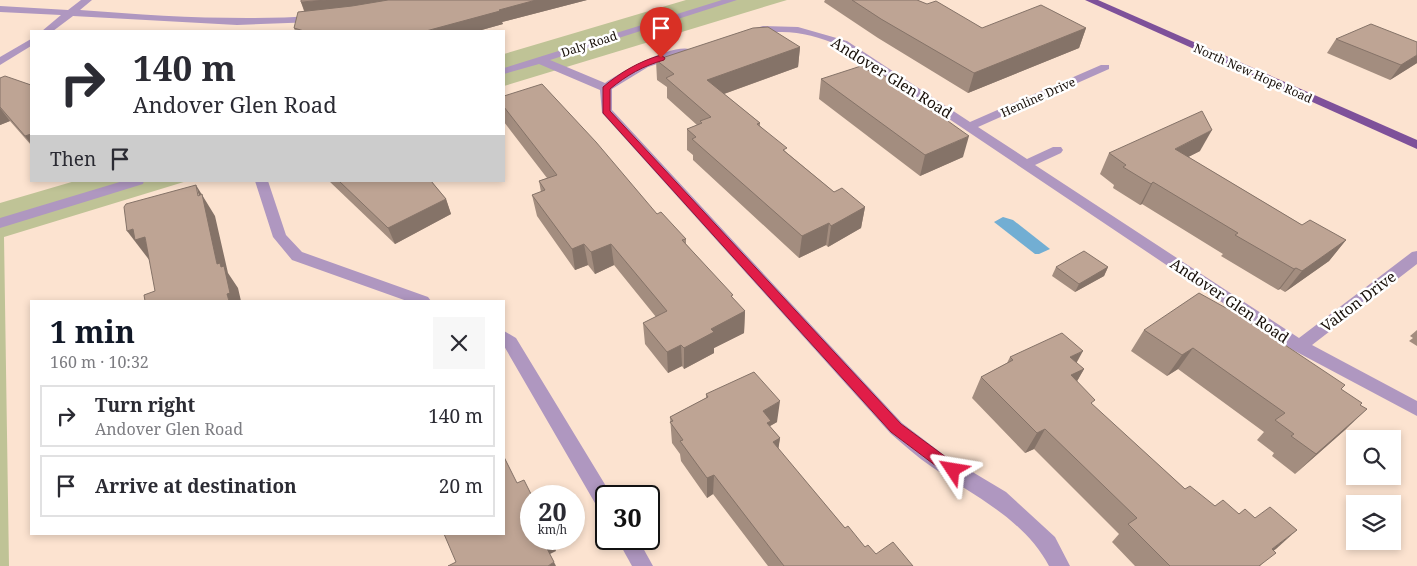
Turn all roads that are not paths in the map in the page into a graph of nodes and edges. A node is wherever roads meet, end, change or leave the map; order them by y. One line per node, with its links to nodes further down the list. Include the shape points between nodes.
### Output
1 (87, 0): 5 (street)
2 (732, 0): 13 (street, Daly Road)
3 (1090, 0): 19 (main road, North New Hope Road)
4 (0, 9): 5 (street)
5 (72, 13): 7 (street); 8 (street)
6 (326, 18): 7 (street)
7 (252, 22): 9 (street)
8 (48, 30)
9 (245, 30)
10 (733, 36): 18 (street, Andover Glen Road, via 773,28 819,33 843,43)
11 (30, 43): 14 (street)
12 (697, 47): 17 (street, via 643,63)
13 (540, 60): 16 (street, Daly Road); 17 (street)
14 (0, 62)
15 (1105, 67): 18 (street, Henline Drive)
16 (505, 71)
17 (606, 88): 33 (street, via 606,111 896,428 938,461 999,498 1048,544)
18 (970, 126): 21 (street, Andover Glen Road)
19 (1417, 145)
20 (1057, 150): 21 (street)
21 (1026, 164): 28 (street, Andover Glen Road)
22 (135, 182): 24 (street)
23 (261, 182): 26 (street, via 280,237 297,256)
24 (0, 222)
25 (1417, 256): 28 (street, Valton Drive)
26 (420, 300)
27 (505, 338): 30 (street)
28 (1299, 346): 29 (street, Andover Glen Road)
29 (1417, 409)
30 (595, 485)
31 (633, 550): 32 (street)
32 (643, 566)
33 (1060, 566)

